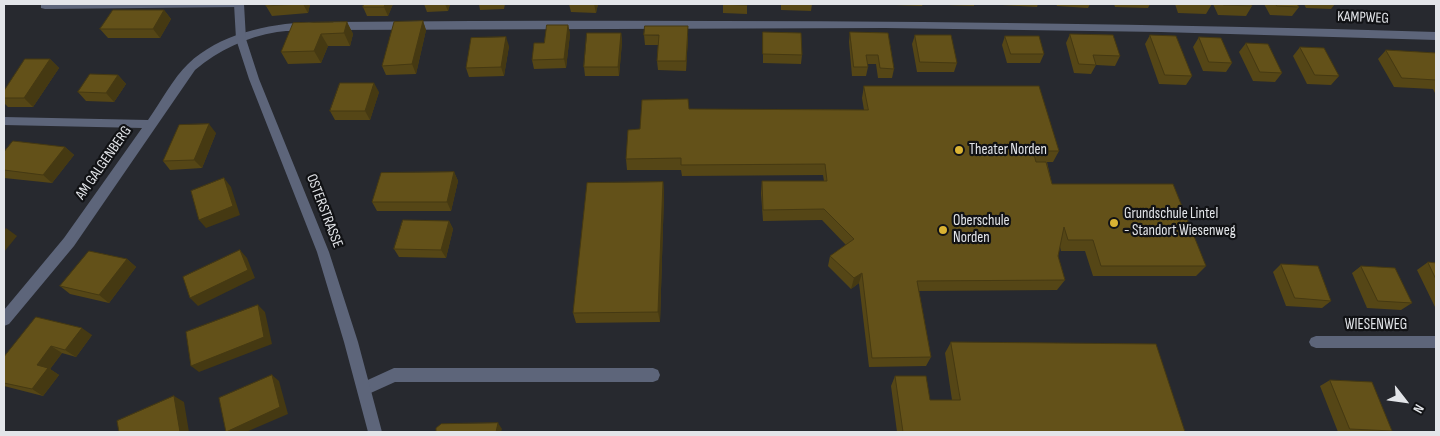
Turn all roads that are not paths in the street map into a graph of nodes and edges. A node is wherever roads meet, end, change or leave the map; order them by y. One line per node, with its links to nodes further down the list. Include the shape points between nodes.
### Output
1 (239, 4): 2 (street); 4 (street, OSTERSTRASSE)
2 (45, 6)
3 (1436, 36): 4 (street, KAMPWEG, via 805,23 284,26)
4 (242, 39): 6 (street, AM GALGENBERG, via 203,57 192,67); 11 (street, OSTERSTRASSE, via 322,252)
5 (4, 121): 6 (street)
6 (151, 124): 7 (street, AM GALGENBERG, via 69,242)
7 (4, 320)
8 (1316, 342): 9 (street, WIESENWEG)
9 (1436, 342)
10 (653, 376): 11 (street, via 394,375)
11 (364, 389): 12 (street, OSTERSTRASSE)
12 (375, 432)

